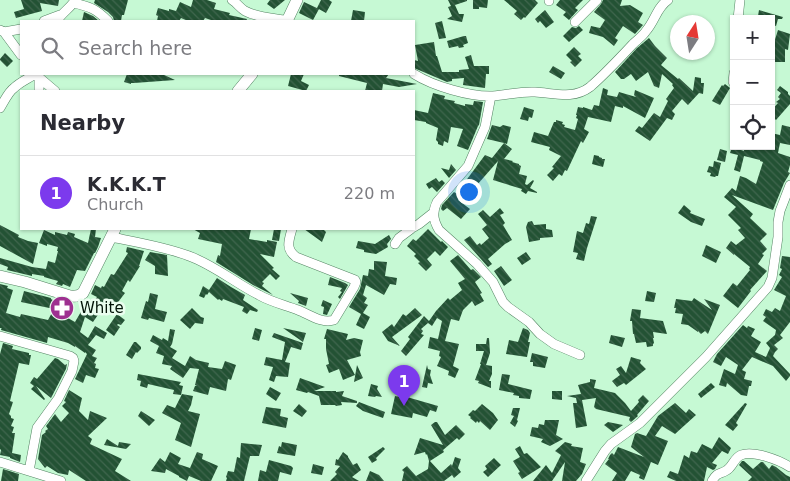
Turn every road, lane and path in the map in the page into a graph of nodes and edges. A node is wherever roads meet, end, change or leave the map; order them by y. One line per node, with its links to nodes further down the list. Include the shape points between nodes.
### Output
1 (232, 0): 10 (street, via 242,10)
2 (297, 0): 11 (street)
3 (597, 0): 12 (street)
4 (668, 0): 22 (street, via 660,6 646,31 619,60 579,94 526,92)
5 (740, 0): 7 (street)
6 (74, 2): 8 (street); 9 (street, via 97,11)
7 (738, 15)
8 (58, 18)
9 (107, 20)
10 (282, 20)
11 (288, 20)
12 (576, 22)
13 (20, 29): 14 (street)
14 (2, 31): 15 (street)
15 (20, 54)
16 (36, 75): 19 (street); 20 (street); 23 (street, via 10,91)
17 (251, 75): 21 (street)
18 (415, 75): 22 (street, via 432,84)
19 (39, 90)
20 (55, 90)
21 (239, 90)
22 (492, 96): 25 (street, via 485,127 468,166 437,202)
23 (0, 108)
24 (790, 185): 38 (street, via 780,211 772,278 768,287 706,357 640,423 611,444)
25 (433, 213): 26 (street); 33 (street, via 438,230 482,269 508,307 554,344)
26 (415, 226)
27 (292, 230): 29 (street, via 288,245 296,257 353,278 356,282 334,320 318,319 259,296 188,255)
28 (409, 230): 30 (street)
29 (113, 233): 31 (street, via 83,293 78,296)
30 (395, 244)
31 (0, 276)
32 (0, 336): 36 (street, via 70,356 74,361 58,398 37,428)
33 (580, 356)
34 (0, 462): 36 (street)
35 (790, 467): 39 (street, via 775,459 743,454 729,469 715,475)
36 (29, 471): 37 (street)
37 (61, 481)
38 (586, 481)
39 (712, 481)

